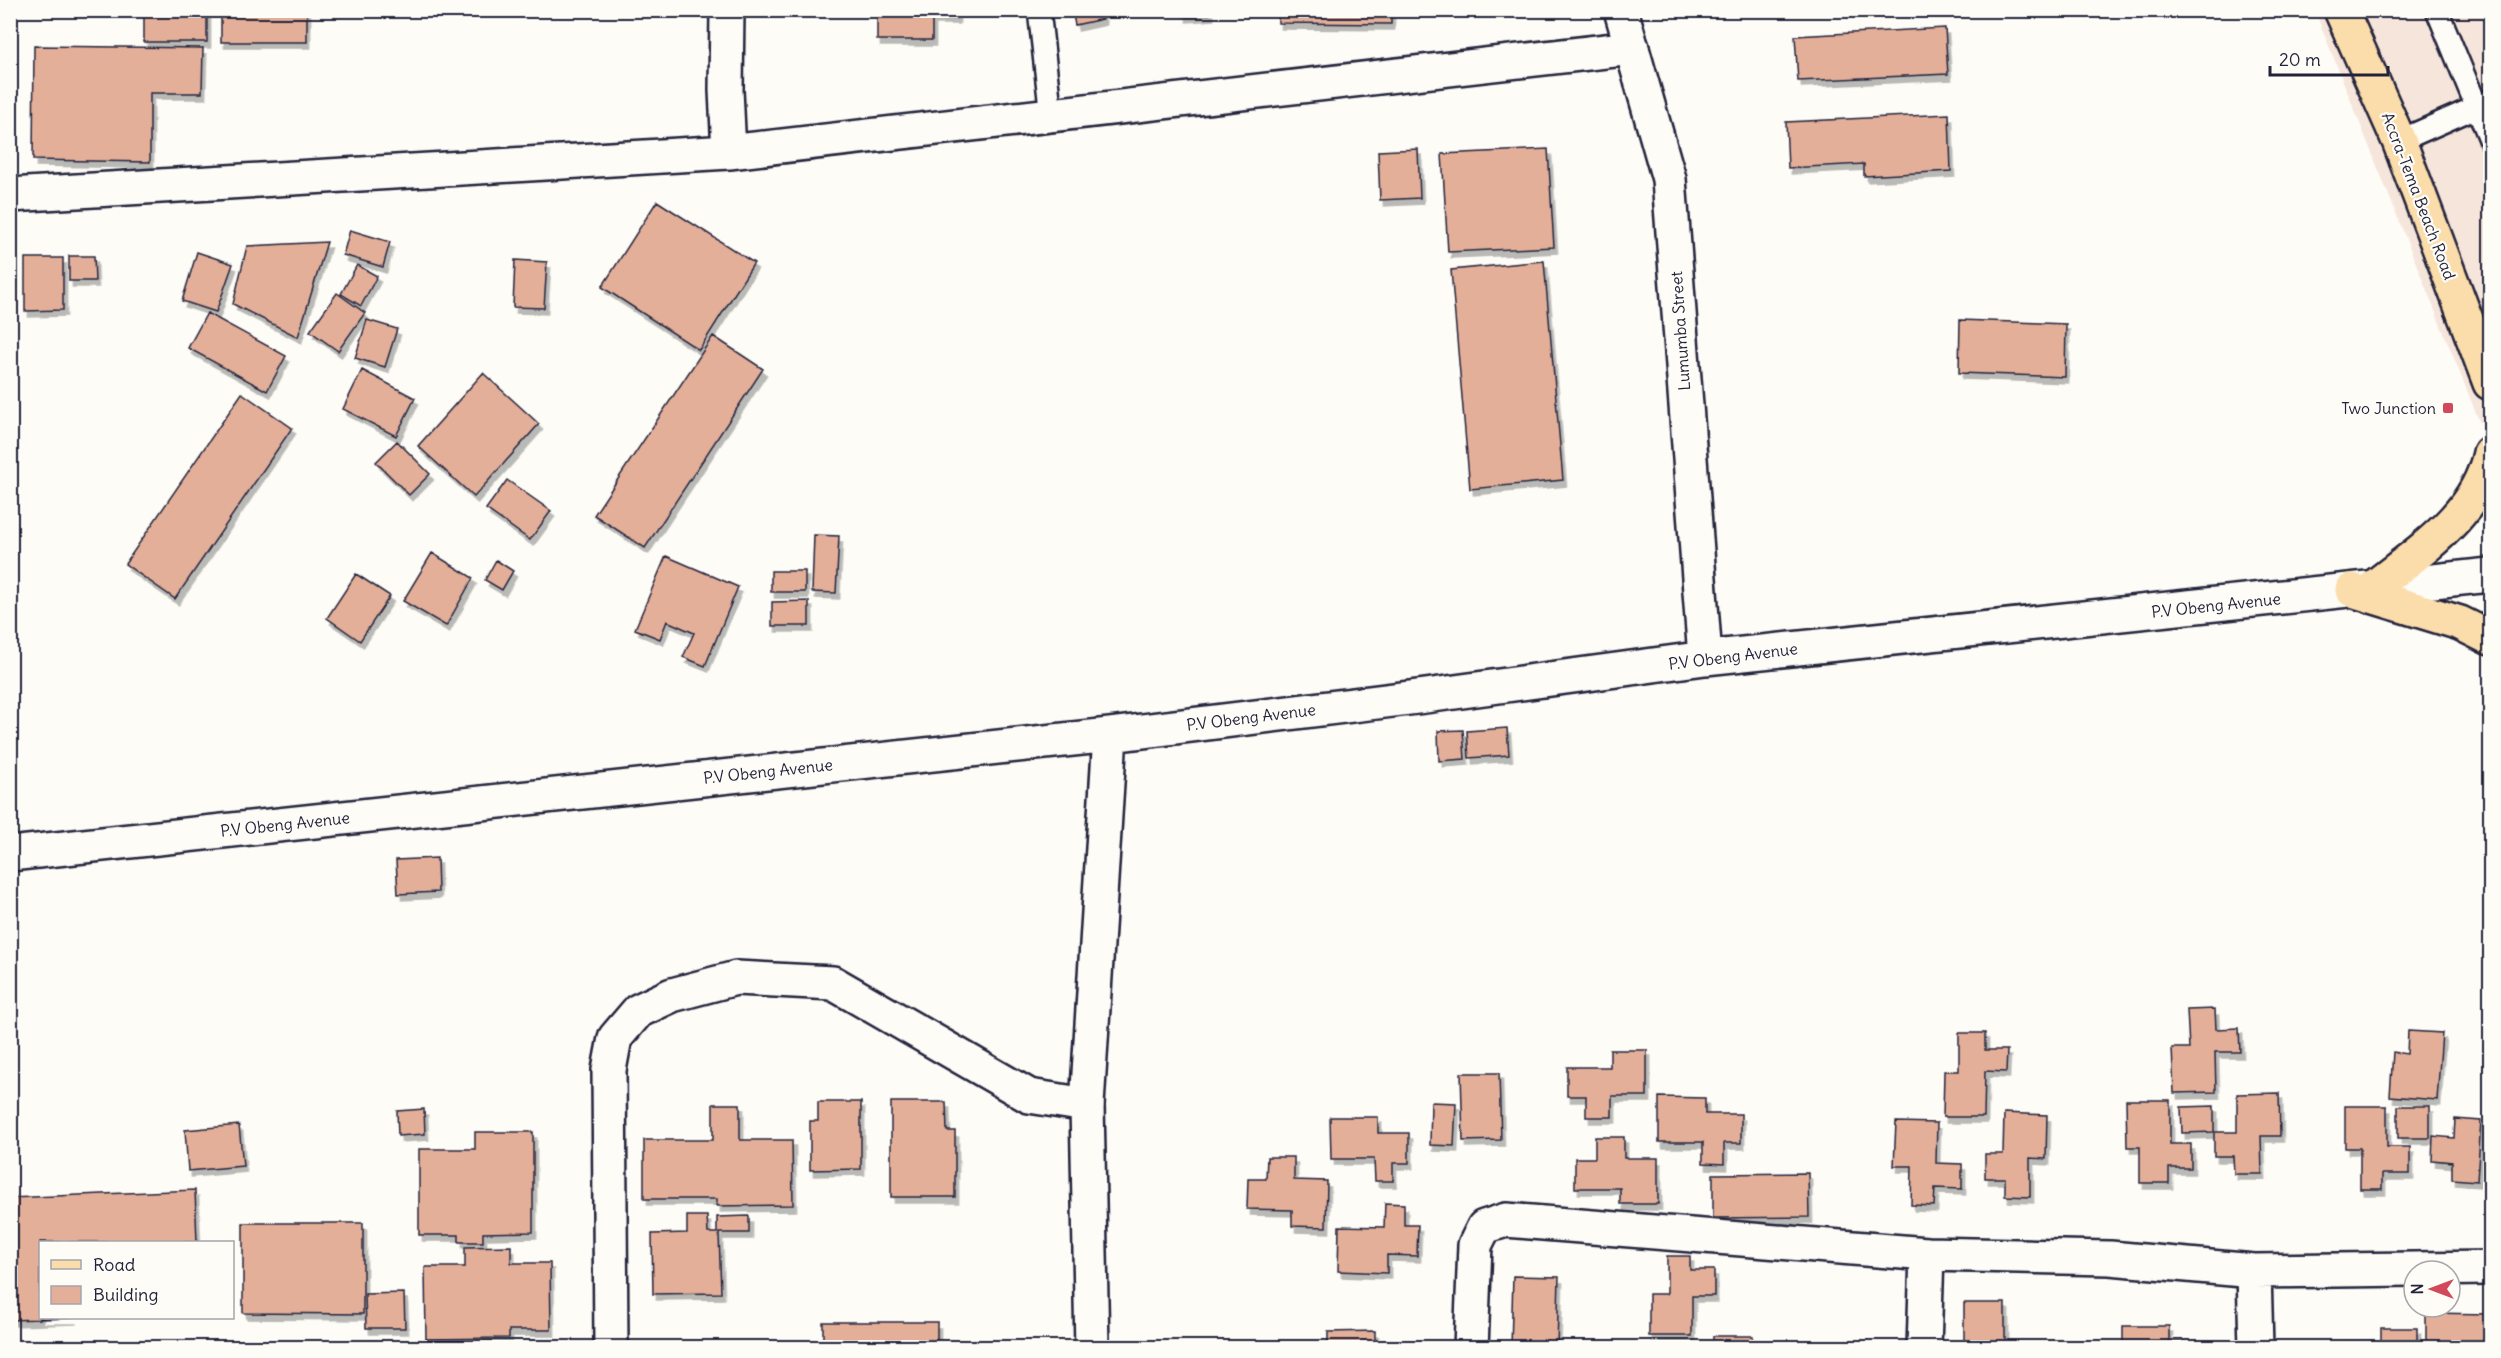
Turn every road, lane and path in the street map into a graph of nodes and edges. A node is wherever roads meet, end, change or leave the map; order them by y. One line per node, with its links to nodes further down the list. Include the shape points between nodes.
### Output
1 (727, 10): 11 (street)
2 (1039, 10): 8 (lane)
3 (1621, 10): 6 (street, Lumumba Street)
4 (2341, 10): 10 (main road, Accra-Tema Beach Road)
5 (2437, 10): 7 (lane)
6 (1632, 48): 8 (street); 18 (street, Lumumba Street, via 1669,179)
7 (2484, 104): 9 (lane); 10 (lane)
8 (1051, 116): 11 (street)
9 (2490, 139)
10 (2399, 141): 13 (main road, Accra-Tema Beach Road)
11 (729, 152): 12 (street)
12 (10, 195)
13 (2490, 383)
14 (2490, 453): 16 (main road, via 2476,493 2452,525)
15 (2490, 575): 16 (street, P.V Obeng Avenue)
16 (2363, 589): 17 (main road, via 2460,623); 18 (street, P.V Obeng Avenue)
17 (2490, 638)
18 (1705, 658): 19 (street, P.V Obeng Avenue)
19 (1110, 735): 20 (street, P.V Obeng Avenue); 21 (street)
20 (10, 854)
21 (1087, 1105): 25 (street, via 1029,1096 833,983 736,978 672,995 638,1011 615,1038 609,1070); 26 (street)
22 (1927, 1254): 24 (street, via 2110,1258); 27 (street, via 1506,1220 1484,1227 1475,1245); 28 (street)
23 (2490, 1268): 24 (street)
24 (2254, 1271): 29 (street)
25 (611, 1347)
26 (1092, 1347)
27 (1471, 1347)
28 (1924, 1347)
29 (2256, 1347)

